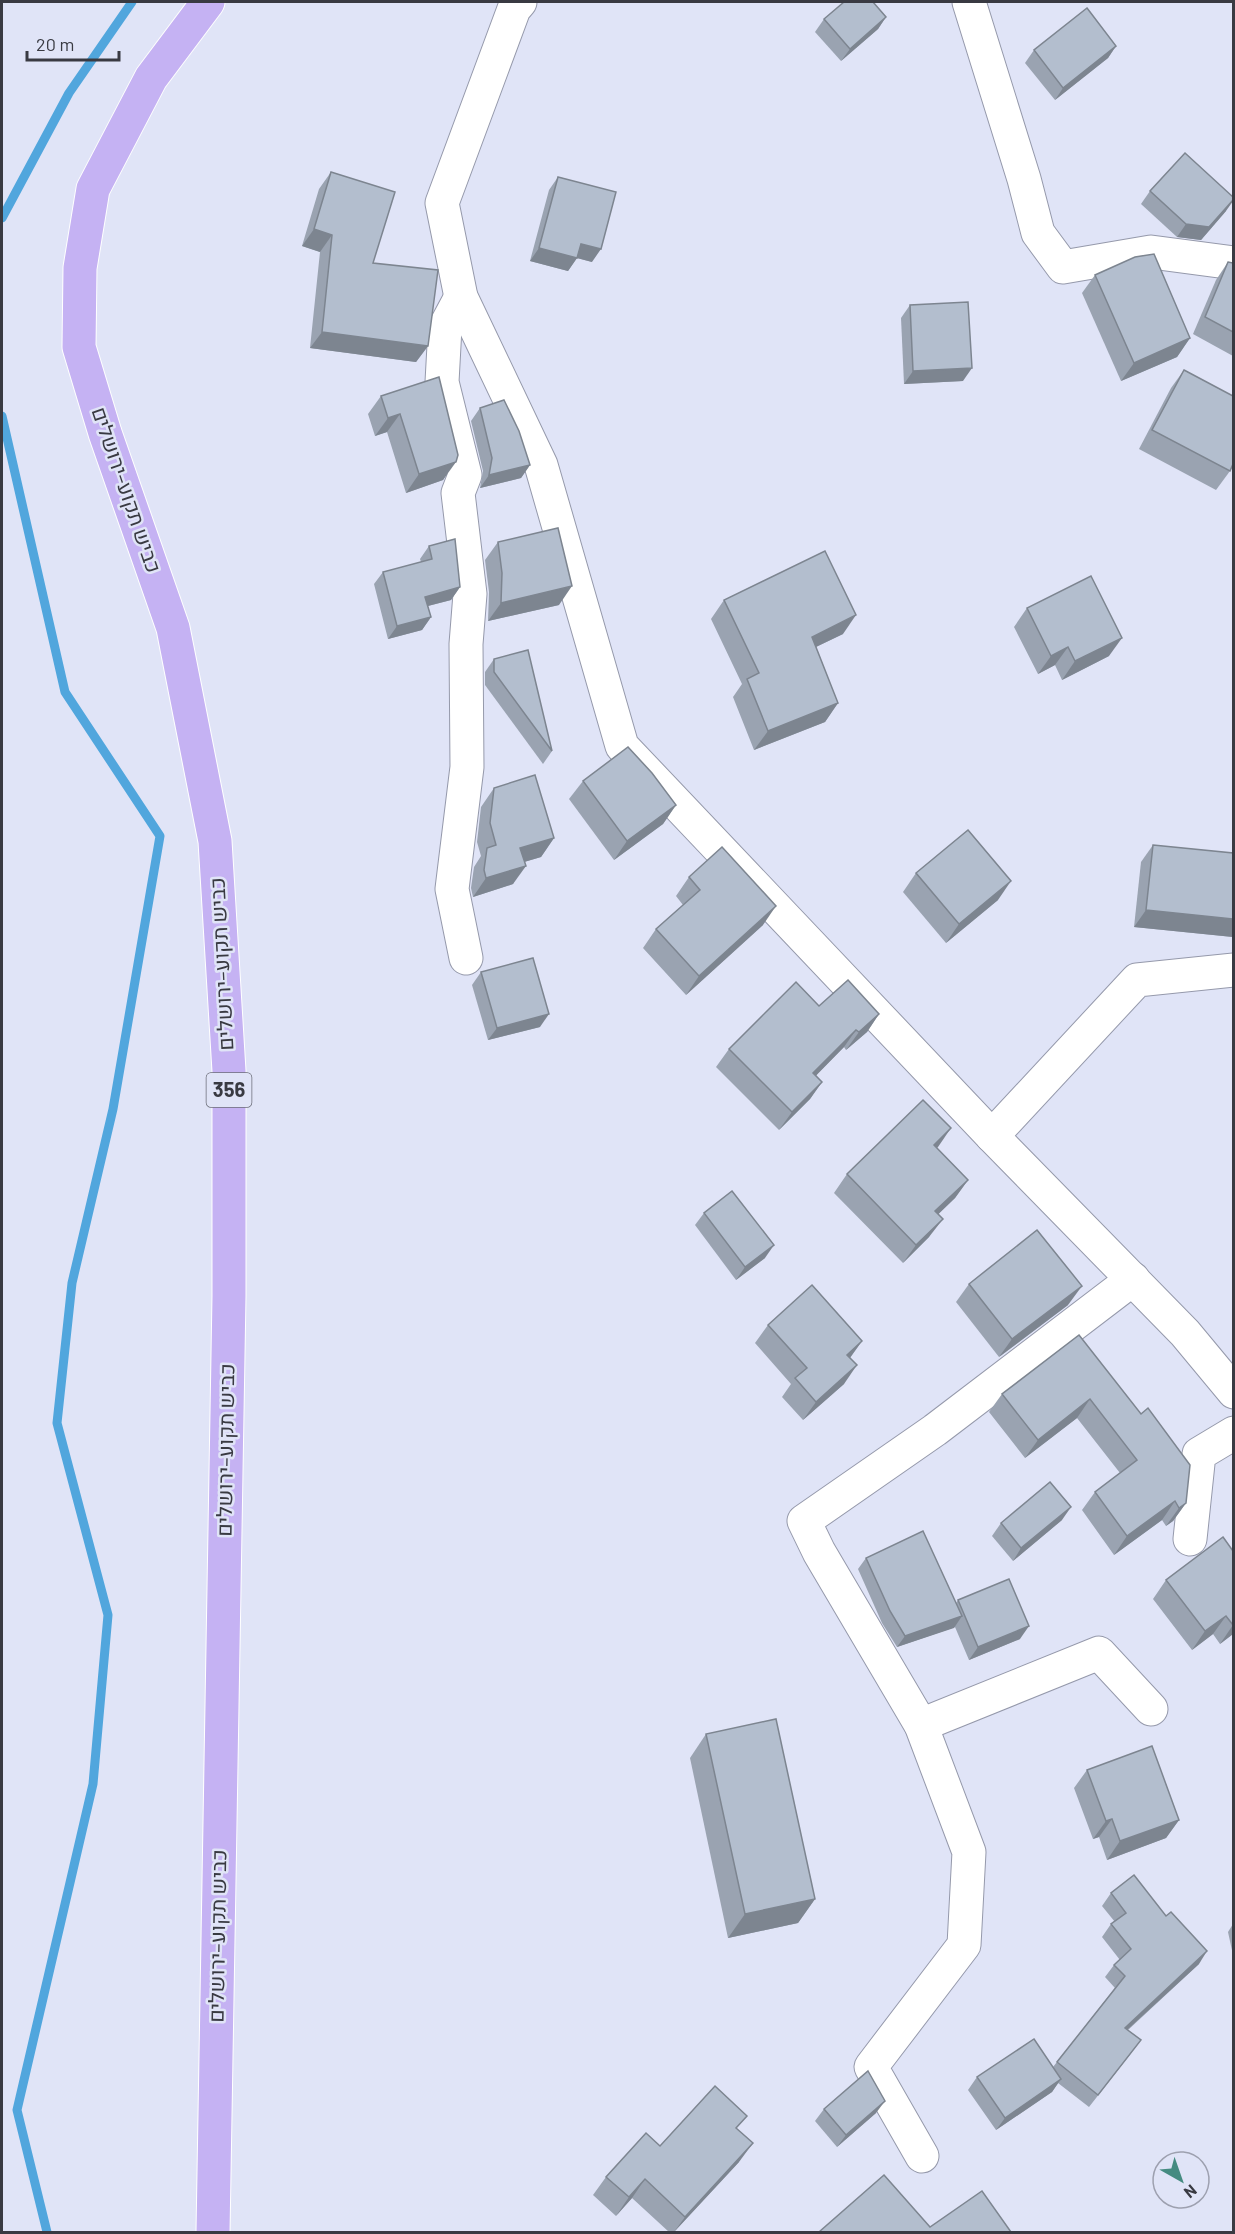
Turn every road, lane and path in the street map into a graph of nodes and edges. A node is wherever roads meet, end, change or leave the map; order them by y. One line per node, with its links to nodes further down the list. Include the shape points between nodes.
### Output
1 (208, 2): 16 (main road, כביש תקוע–ירושלים / 356, via 151,78 93,189 80,268 79,347 173,628 215,841 229,1071 229,1296)
2 (969, 2): 4 (street, via 1038,233 1063,267 1150,252)
3 (525, 4): 5 (street, via 442,204)
4 (1233, 263)
5 (461, 297): 6 (street, via 445,327 442,382 465,475 458,493 470,594 466,644 467,766 452,889); 8 (street, via 542,465 622,746)
6 (466, 958)
7 (1233, 970): 8 (street, via 1137,980)
8 (992, 1136): 9 (street)
9 (1132, 1279): 10 (street, via 1185,1333); 14 (street, via 935,1430 804,1521)
10 (1233, 1392)
11 (1233, 1433): 12 (street, via 1199,1454)
12 (1190, 1539)
13 (1151, 1709): 14 (street, via 1100,1653)
14 (921, 1725): 15 (street, via 969,1852 964,1945 871,2067)
15 (922, 2156)
16 (213, 2232)

